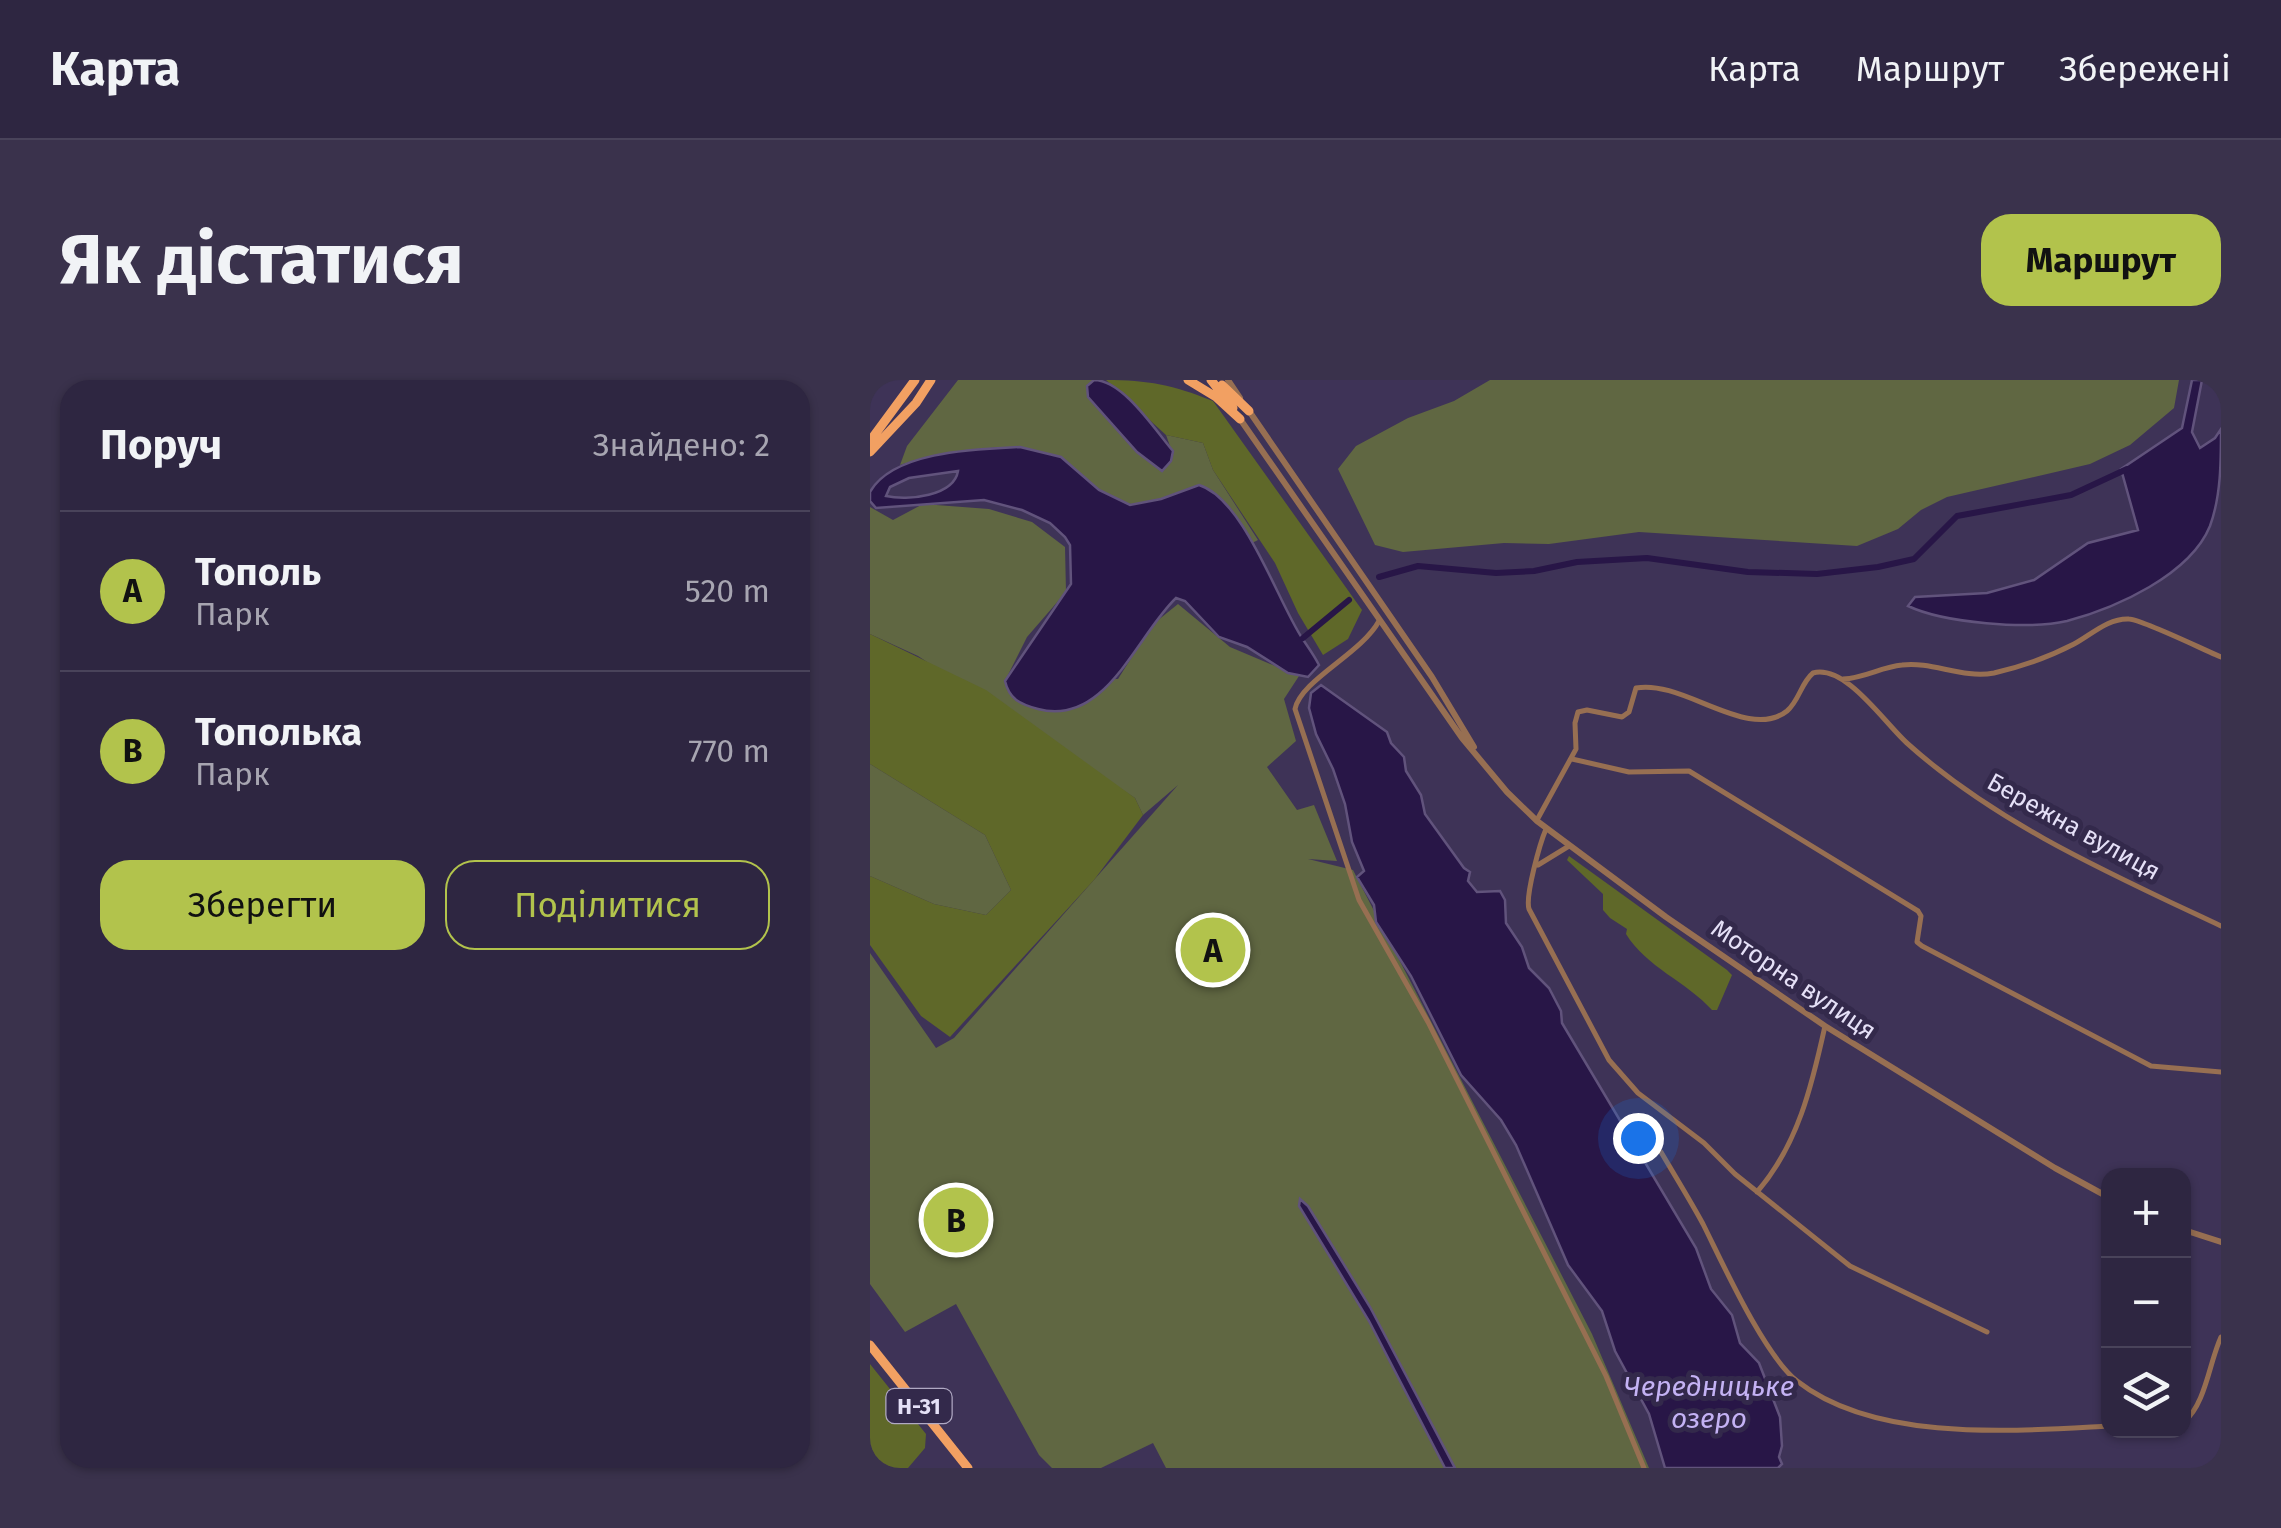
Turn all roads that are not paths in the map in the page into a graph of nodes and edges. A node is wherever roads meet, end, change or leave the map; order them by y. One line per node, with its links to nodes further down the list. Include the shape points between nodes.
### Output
1 (914, 380): 8 (main road)
2 (934, 380): 9 (main road)
3 (1188, 380): 7 (main road)
4 (1213, 380): 6 (main road); 7 (main road)
5 (1228, 380): 6 (street)
6 (1249, 411): 10 (street)
7 (1240, 419): 11 (street)
8 (870, 441)
9 (870, 452)
10 (1310, 500): 11 (street); 18 (street)
11 (1301, 507): 12 (street)
12 (1380, 621): 18 (street); 37 (street, via 1360,647 1299,696 1295,709 1358,900 1539,1242)
13 (2221, 657): 14 (street, via 2134,618 1989,674 1900,664)
14 (1864, 678): 15 (street); 16 (street)
15 (1842, 679): 16 (street, Бережна вулиця); 17 (street, via 1813,672 1787,711 1761,720 1670,689 1638,687 1625,716 1575,714)
16 (1865, 699): 23 (street, Бережна вулиця, via 1958,784 2034,833)
17 (1572, 759): 19 (street); 25 (street, via 1629,772 1689,771 1918,911 1922,946 2151,1066)
18 (1482, 761): 19 (street, Моторна вулиця)
19 (1537, 821): 20 (street, Моторна вулиця)
20 (1546, 829): 21 (street, Моторна вулиця); 22 (street)
21 (1569, 846): 22 (street); 24 (street, Моторна вулиця)
22 (1538, 866): 27 (street, via 1528,909 1608,1060)
23 (2221, 926)
24 (1825, 1026): 27 (street, via 1799,1125); 28 (street, Моторна вулиця)
25 (2221, 1072)
26 (1661, 1152): 35 (street, via 1795,1380 1867,1414 1918,1425 1970,1431)
27 (1757, 1192): 31 (street, via 1850,1266)
28 (2101, 1193)
29 (2191, 1232): 30 (street)
30 (2221, 1242)
31 (1988, 1332)
32 (2221, 1337): 34 (street)
33 (870, 1345): 36 (main road, Н-31)
34 (2191, 1416)
35 (2101, 1426)
36 (968, 1468)
37 (1644, 1468)

